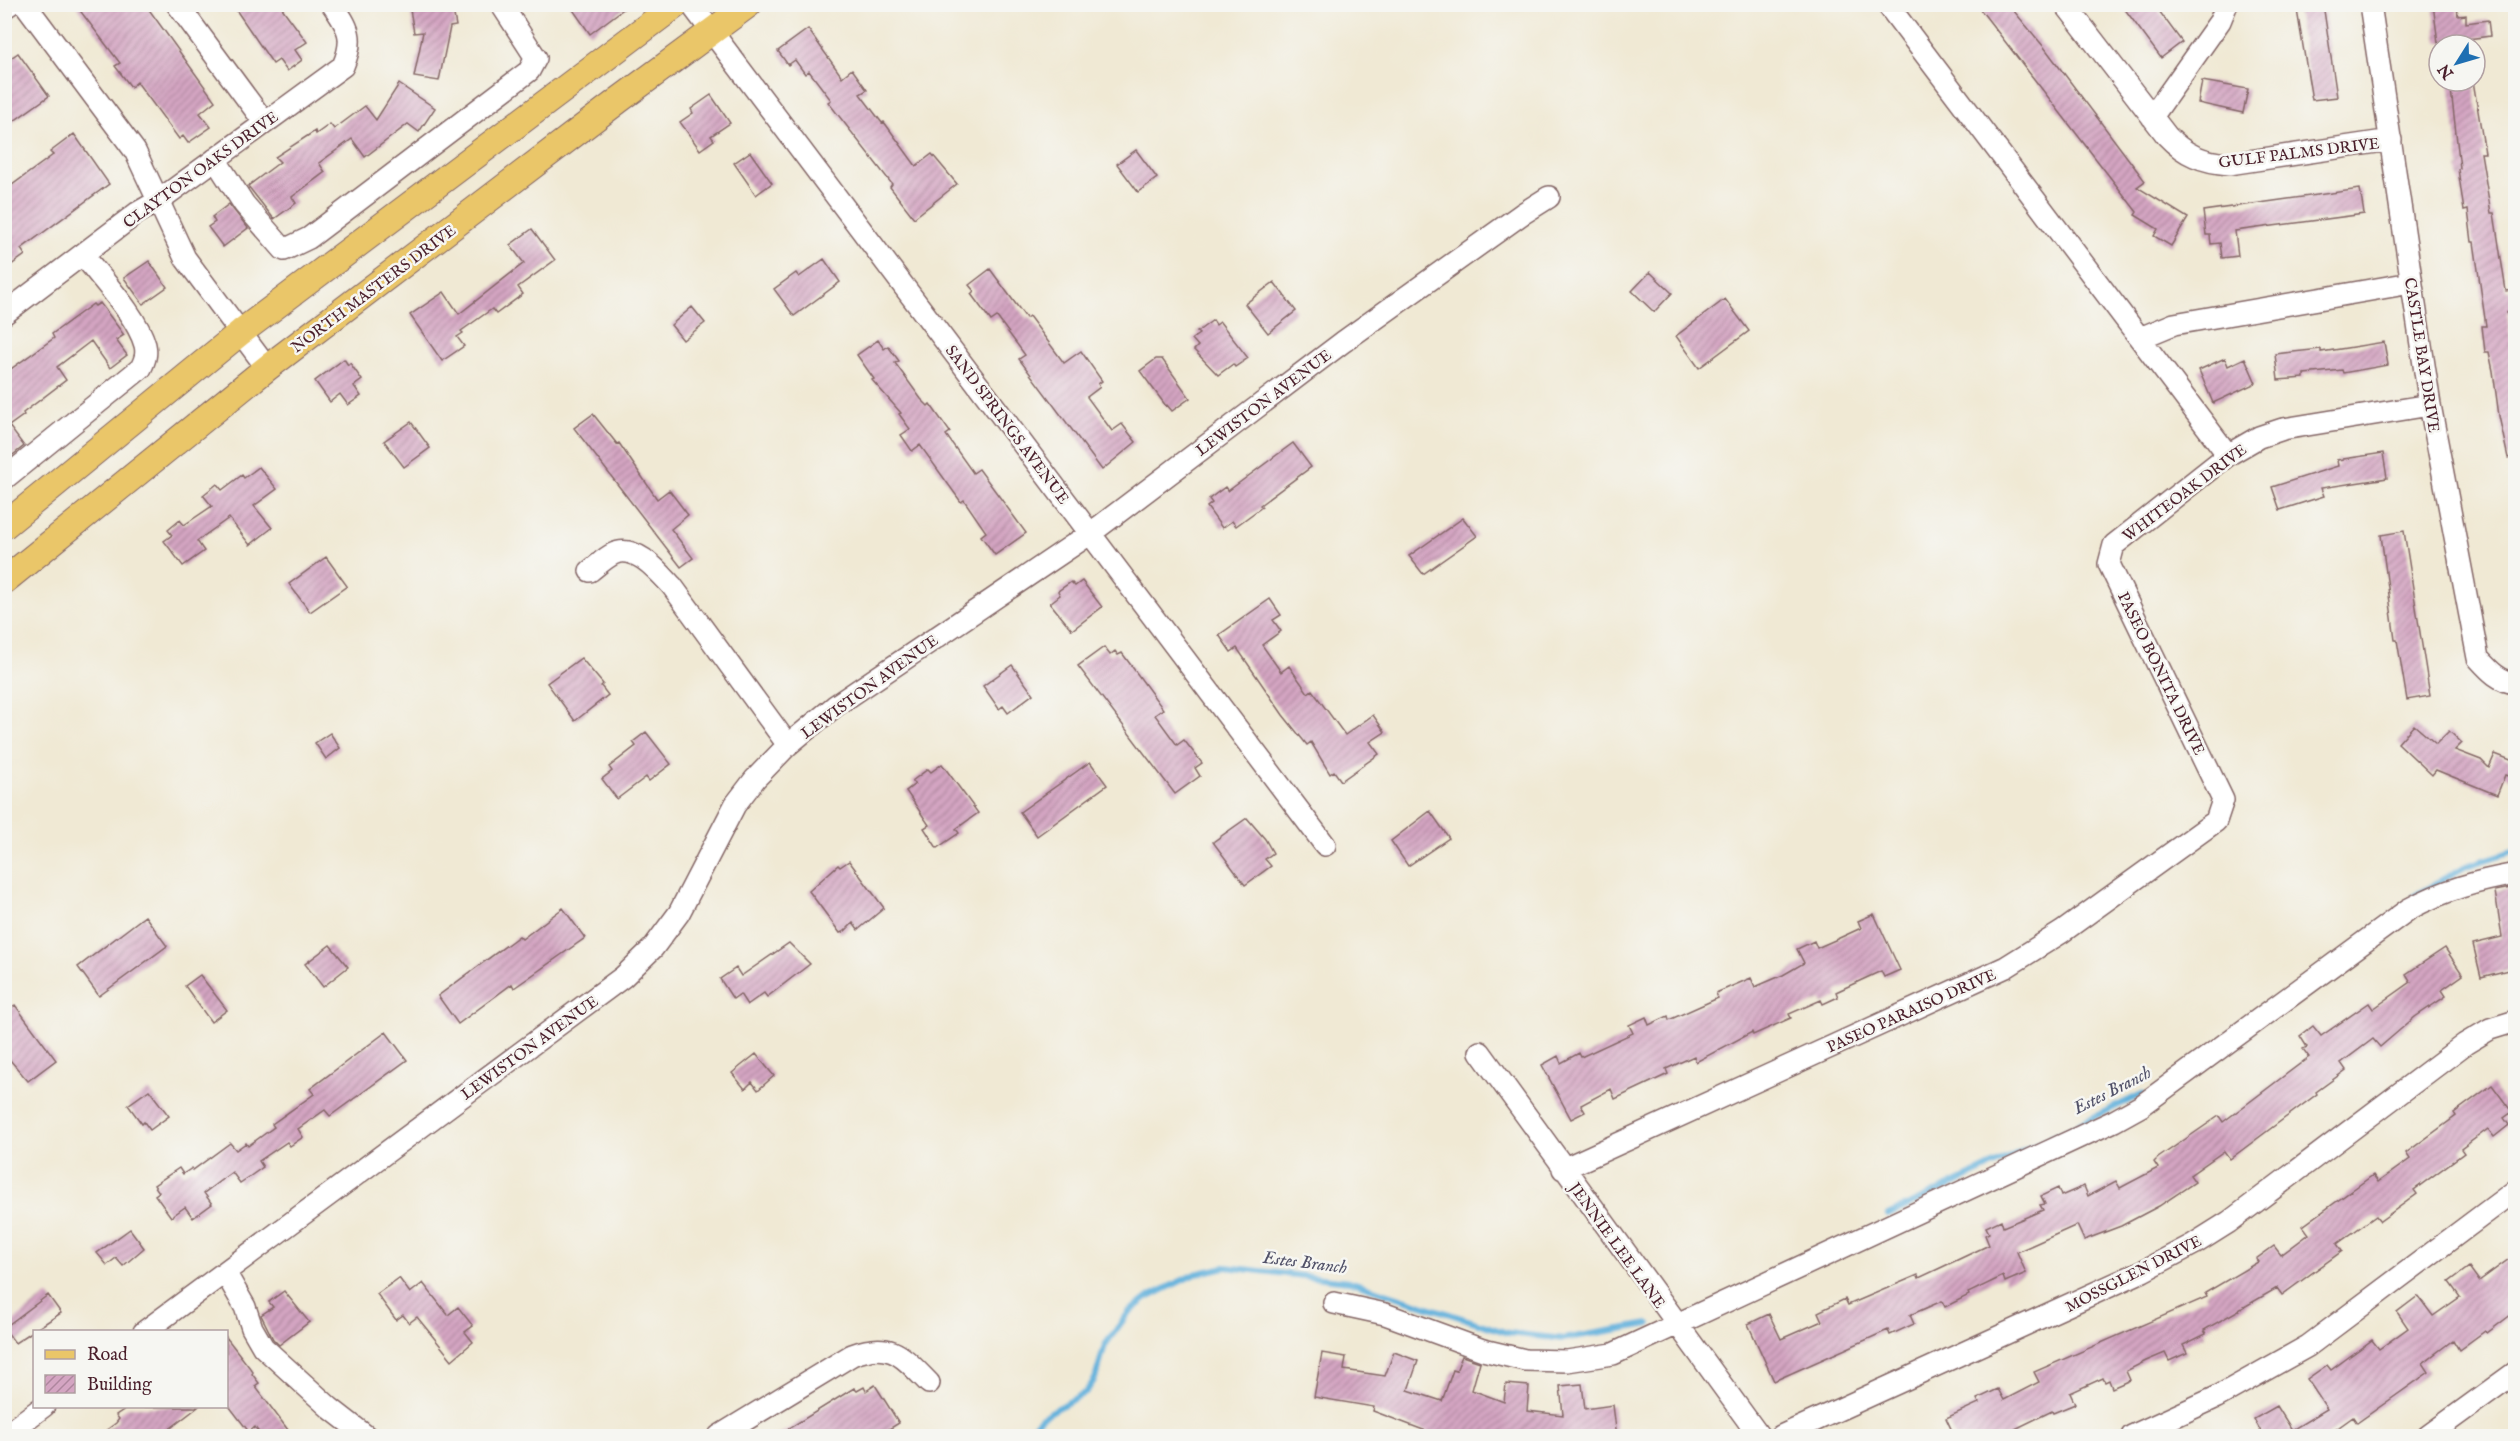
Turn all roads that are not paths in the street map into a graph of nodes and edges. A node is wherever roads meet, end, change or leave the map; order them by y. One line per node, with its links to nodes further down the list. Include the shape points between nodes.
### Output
1 (10, 4): 13 (street)
2 (24, 4): 20 (street, via 135,151)
3 (177, 4): 16 (street)
4 (332, 4): 16 (street, CLAYTON OAKS DRIVE, via 346,24 350,40 343,66)
5 (501, 4): 18 (street, via 536,58 529,71 309,238 284,250 244,204)
6 (677, 4): 24 (main road)
7 (691, 4): 14 (street, SAND SPRINGS AVENUE)
8 (749, 4): 14 (main road, NORTH MASTERS DRIVE)
9 (1887, 4): 25 (street)
10 (2065, 4): 15 (street, GULF PALMS DRIVE)
11 (2227, 4): 15 (street, via 2220,21)
12 (2370, 4): 17 (street, CASTLE BAY DRIVE)
13 (4, 8)
14 (711, 33): 26 (main road, NORTH MASTERS DRIVE); 31 (street, SAND SPRINGS AVENUE)
15 (2152, 117): 17 (street, GULF PALMS DRIVE, via 2179,149 2210,163 2229,164)
16 (265, 123): 18 (street, CLAYTON OAKS DRIVE)
17 (2391, 140): 22 (street, CASTLE BAY DRIVE)
18 (215, 159): 20 (street, CLAYTON OAKS DRIVE)
19 (1549, 197): 31 (street, LEWISTON AVENUE, via 1342,342)
20 (158, 201): 21 (street, CLAYTON OAKS DRIVE); 24 (street, via 185,258)
21 (84, 256): 23 (street, CLAYTON OAKS DRIVE); 29 (street, via 131,318 145,345 146,359 141,368)
22 (2411, 283): 25 (street, via 2174,324); 27 (street, CASTLE BAY DRIVE)
23 (4, 314)
24 (241, 332): 26 (street); 30 (main road)
25 (2140, 339): 28 (street)
26 (267, 368): 34 (main road, NORTH MASTERS DRIVE)
27 (2430, 405): 28 (street, WHITEOAK DRIVE, via 2283,429 2259,437); 35 (street, CASTLE BAY DRIVE, via 2478,658 2491,673)
28 (2228, 455): 32 (street, WHITEOAK DRIVE)
29 (4, 479)
30 (4, 526)
31 (1091, 533): 36 (street, LEWISTON AVENUE, via 835,706); 38 (street, SAND SPRINGS AVENUE)
32 (2114, 545): 37 (street, PASEO BONITA DRIVE, via 2109,564)
33 (590, 571): 36 (street, via 615,553 629,553 652,566 672,586)
34 (4, 581)
35 (2516, 683)
36 (788, 745): 44 (street, LEWISTON AVENUE, via 735,806 679,913 653,948 623,977)
37 (2223, 800): 42 (street, PASEO PARAISO DRIVE, via 2216,821 2062,932 2006,967)
38 (1325, 845)
39 (2516, 873): 46 (street, via 2450,889 2409,909 2141,1106 2114,1121)
40 (2516, 1021): 55 (street, MOSSGLEN DRIVE, via 2490,1029 2465,1044 2194,1245)
41 (1480, 1052): 42 (street, JENNIE LEE LANE)
42 (1563, 1169): 46 (street, JENNIE LEE LANE)
43 (2516, 1190): 56 (street, via 2308,1346 2217,1397)
44 (225, 1272): 47 (street, LEWISTON AVENUE); 52 (street, via 263,1347)
45 (1334, 1304): 46 (street, via 1386,1314 1483,1350 1525,1360 1567,1361 1613,1354)
46 (1678, 1326): 54 (street, JENNIE LEE LANE)
47 (147, 1330)
48 (2516, 1372): 57 (street)
49 (929, 1383): 53 (street, via 906,1359 872,1347 852,1354)
50 (43, 1408): 51 (street)
51 (4, 1436)
52 (366, 1437)
53 (719, 1437)
54 (1759, 1437)
55 (1781, 1437)
56 (2132, 1437)
57 (2428, 1437)

